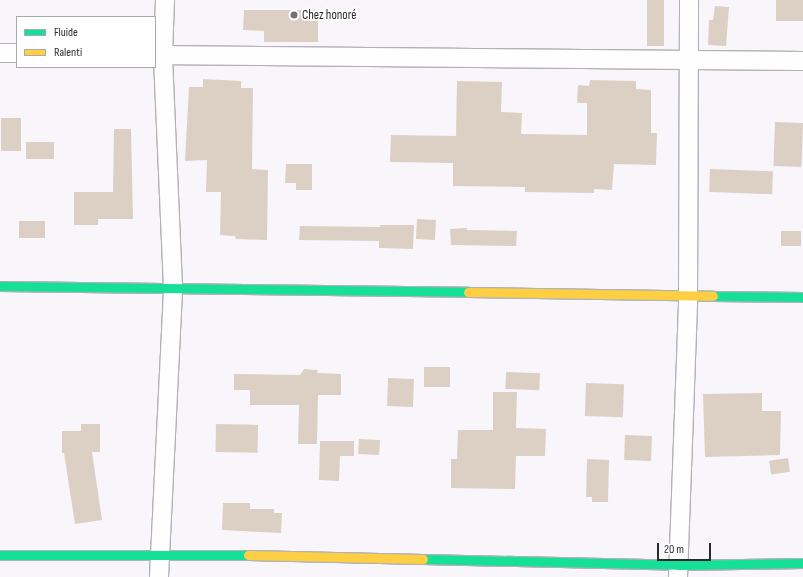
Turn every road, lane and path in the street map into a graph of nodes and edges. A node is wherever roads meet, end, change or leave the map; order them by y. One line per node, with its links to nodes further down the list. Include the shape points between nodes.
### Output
1 (165, 0): 5 (street)
2 (689, 0): 6 (street)
3 (0, 53): 4 (street)
4 (16, 53)
5 (159, 55): 6 (street); 9 (street)
6 (688, 60): 7 (street); 10 (street)
7 (803, 62)
8 (0, 286): 9 (street)
9 (173, 288): 10 (street); 12 (street)
10 (688, 298): 11 (street); 15 (street)
11 (803, 298)
12 (159, 553): 13 (street); 15 (street); 16 (street)
13 (0, 556)
14 (803, 563): 15 (street)
15 (679, 571)
16 (159, 577)

